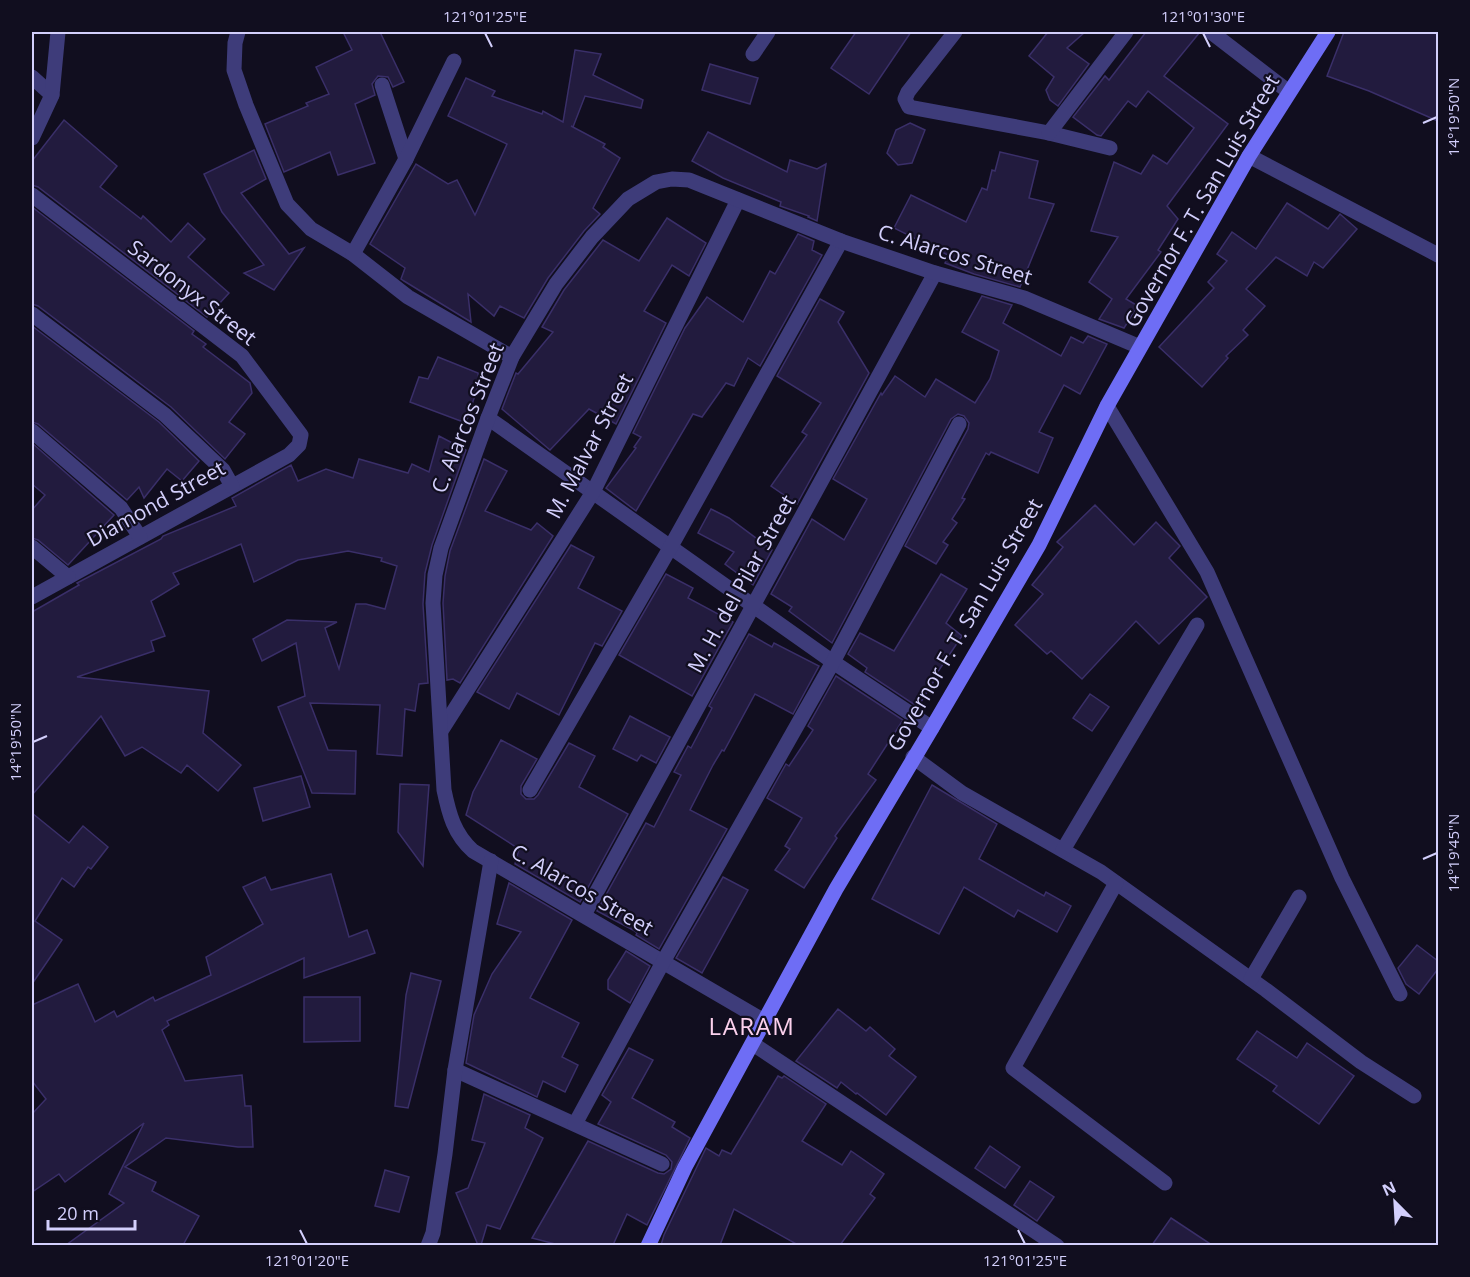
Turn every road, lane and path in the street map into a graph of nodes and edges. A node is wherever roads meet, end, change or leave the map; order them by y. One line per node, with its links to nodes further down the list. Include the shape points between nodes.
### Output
1 (58, 32): 13 (street)
2 (238, 32): 22 (street, via 234,70 287,204 312,229)
3 (768, 32): 8 (street)
4 (955, 32): 14 (street, via 908,92 905,99 909,107)
5 (1126, 32): 14 (street)
6 (1211, 32): 12 (street)
7 (1328, 32): 12 (street, Governor F. T. San Luis Street)
8 (753, 54)
9 (454, 61): 18 (street)
10 (32, 76): 13 (street)
11 (382, 85): 18 (street)
12 (1289, 92): 17 (street, Governor F. T. San Luis Street)
13 (52, 95): 15 (street)
14 (1049, 133): 16 (street)
15 (32, 138)
16 (1110, 148)
17 (1249, 156): 23 (street); 26 (street, Governor F. T. San Luis Street)
18 (406, 159): 22 (street)
19 (32, 195): 32 (street, Sardonyx Street, via 242,356 301,435)
20 (738, 200): 21 (street, C. Alarcos Street); 27 (street, C. Alarcos Street, via 689,180 656,182 641,190 585,247 556,284); 34 (street, M. Malvar Street)
21 (841, 241): 24 (street, C. Alarcos Street); 37 (street)
22 (353, 254): 27 (street, via 408,297)
23 (1438, 255)
24 (935, 273): 26 (street, C. Alarcos Street, via 1024,298); 40 (street, M. H. del Pilar Street)
25 (32, 315): 33 (street, via 165,415 223,471)
26 (1140, 347): 28 (street, Governor F. T. San Luis Street)
27 (512, 357): 29 (street, C. Alarcos Street)
28 (1107, 406): 43 (street, Governor F. T. San Luis Street, via 1039,544); 54 (street, via 1207,572 1342,878)
29 (488, 418): 34 (street); 44 (street, C. Alarcos Street, via 435,575 432,603)
30 (959, 424): 42 (street)
31 (32, 431): 35 (street, via 122,508)
32 (299, 445): 33 (street, Diamond Street, via 289,455)
33 (232, 486): 35 (street, Diamond Street)
34 (593, 492): 37 (street); 44 (street, M. Malvar Street)
35 (140, 537): 38 (street, Diamond Street)
36 (32, 548): 38 (street)
37 (670, 548): 40 (street); 46 (street)
38 (68, 577): 39 (street, Diamond Street)
39 (32, 597)
40 (754, 606): 42 (street); 51 (street, M. H. del Pilar Street)
41 (1197, 625): 47 (street)
42 (833, 662): 43 (street); 52 (street)
43 (932, 728): 45 (street, Governor F. T. San Luis Street)
44 (441, 731): 48 (street, C. Alarcos Street, via 444,790 454,827 467,846)
45 (913, 757): 47 (street, via 962,793); 55 (street, Governor F. T. San Luis Street)
46 (531, 790)
47 (1063, 850): 49 (street)
48 (491, 861): 51 (street, C. Alarcos Street); 57 (street)
49 (1116, 883): 53 (street); 61 (street, via 1013,1068)
50 (1299, 897): 53 (street)
51 (584, 915): 52 (street, C. Alarcos Street)
52 (663, 962): 55 (street, C. Alarcos Street); 59 (street)
53 (1251, 979): 58 (street, via 1361,1062)
54 (1400, 994)
55 (764, 1021): 56 (street, Governor F. T. San Luis Street)
56 (753, 1044): 63 (street, Governor F. T. San Luis Street, via 685,1167); 64 (street)
57 (454, 1070): 59 (street); 62 (street, via 446,1154)
58 (1414, 1096)
59 (575, 1124): 60 (street)
60 (662, 1164)
61 (1166, 1183)
62 (428, 1245)
63 (648, 1245)
64 (1058, 1245)

